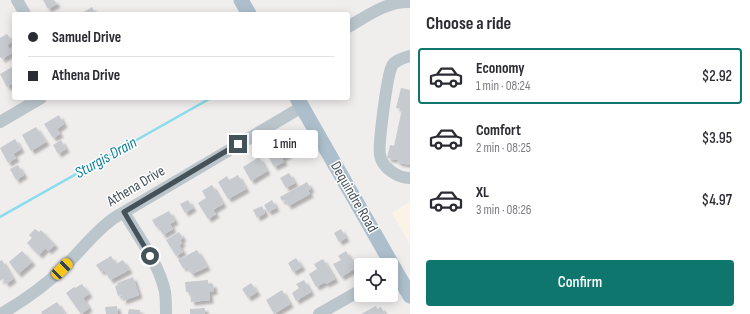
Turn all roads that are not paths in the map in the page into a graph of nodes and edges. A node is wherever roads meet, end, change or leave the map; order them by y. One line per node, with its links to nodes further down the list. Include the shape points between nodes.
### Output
1 (17, 0): 4 (street)
2 (241, 0): 5 (main road)
3 (410, 2): 6 (street, via 393,3)
4 (24, 12)
5 (248, 12)
6 (350, 26)
7 (410, 56): 11 (street, via 396,62 390,70 380,146 382,162 396,175)
8 (38, 100): 10 (street)
9 (300, 102): 12 (street, Athena Drive); 13 (main road, Dequindre Road)
10 (0, 122)
11 (410, 178)
12 (124, 212): 17 (street, Athena Drive, via 96,232 72,260 52,278); 18 (street, via 159,274)
13 (386, 258)
14 (398, 278): 16 (main road, Dequindre Road)
15 (354, 294): 19 (street)
16 (410, 296)
17 (1, 314)
18 (166, 314)
19 (319, 314)

